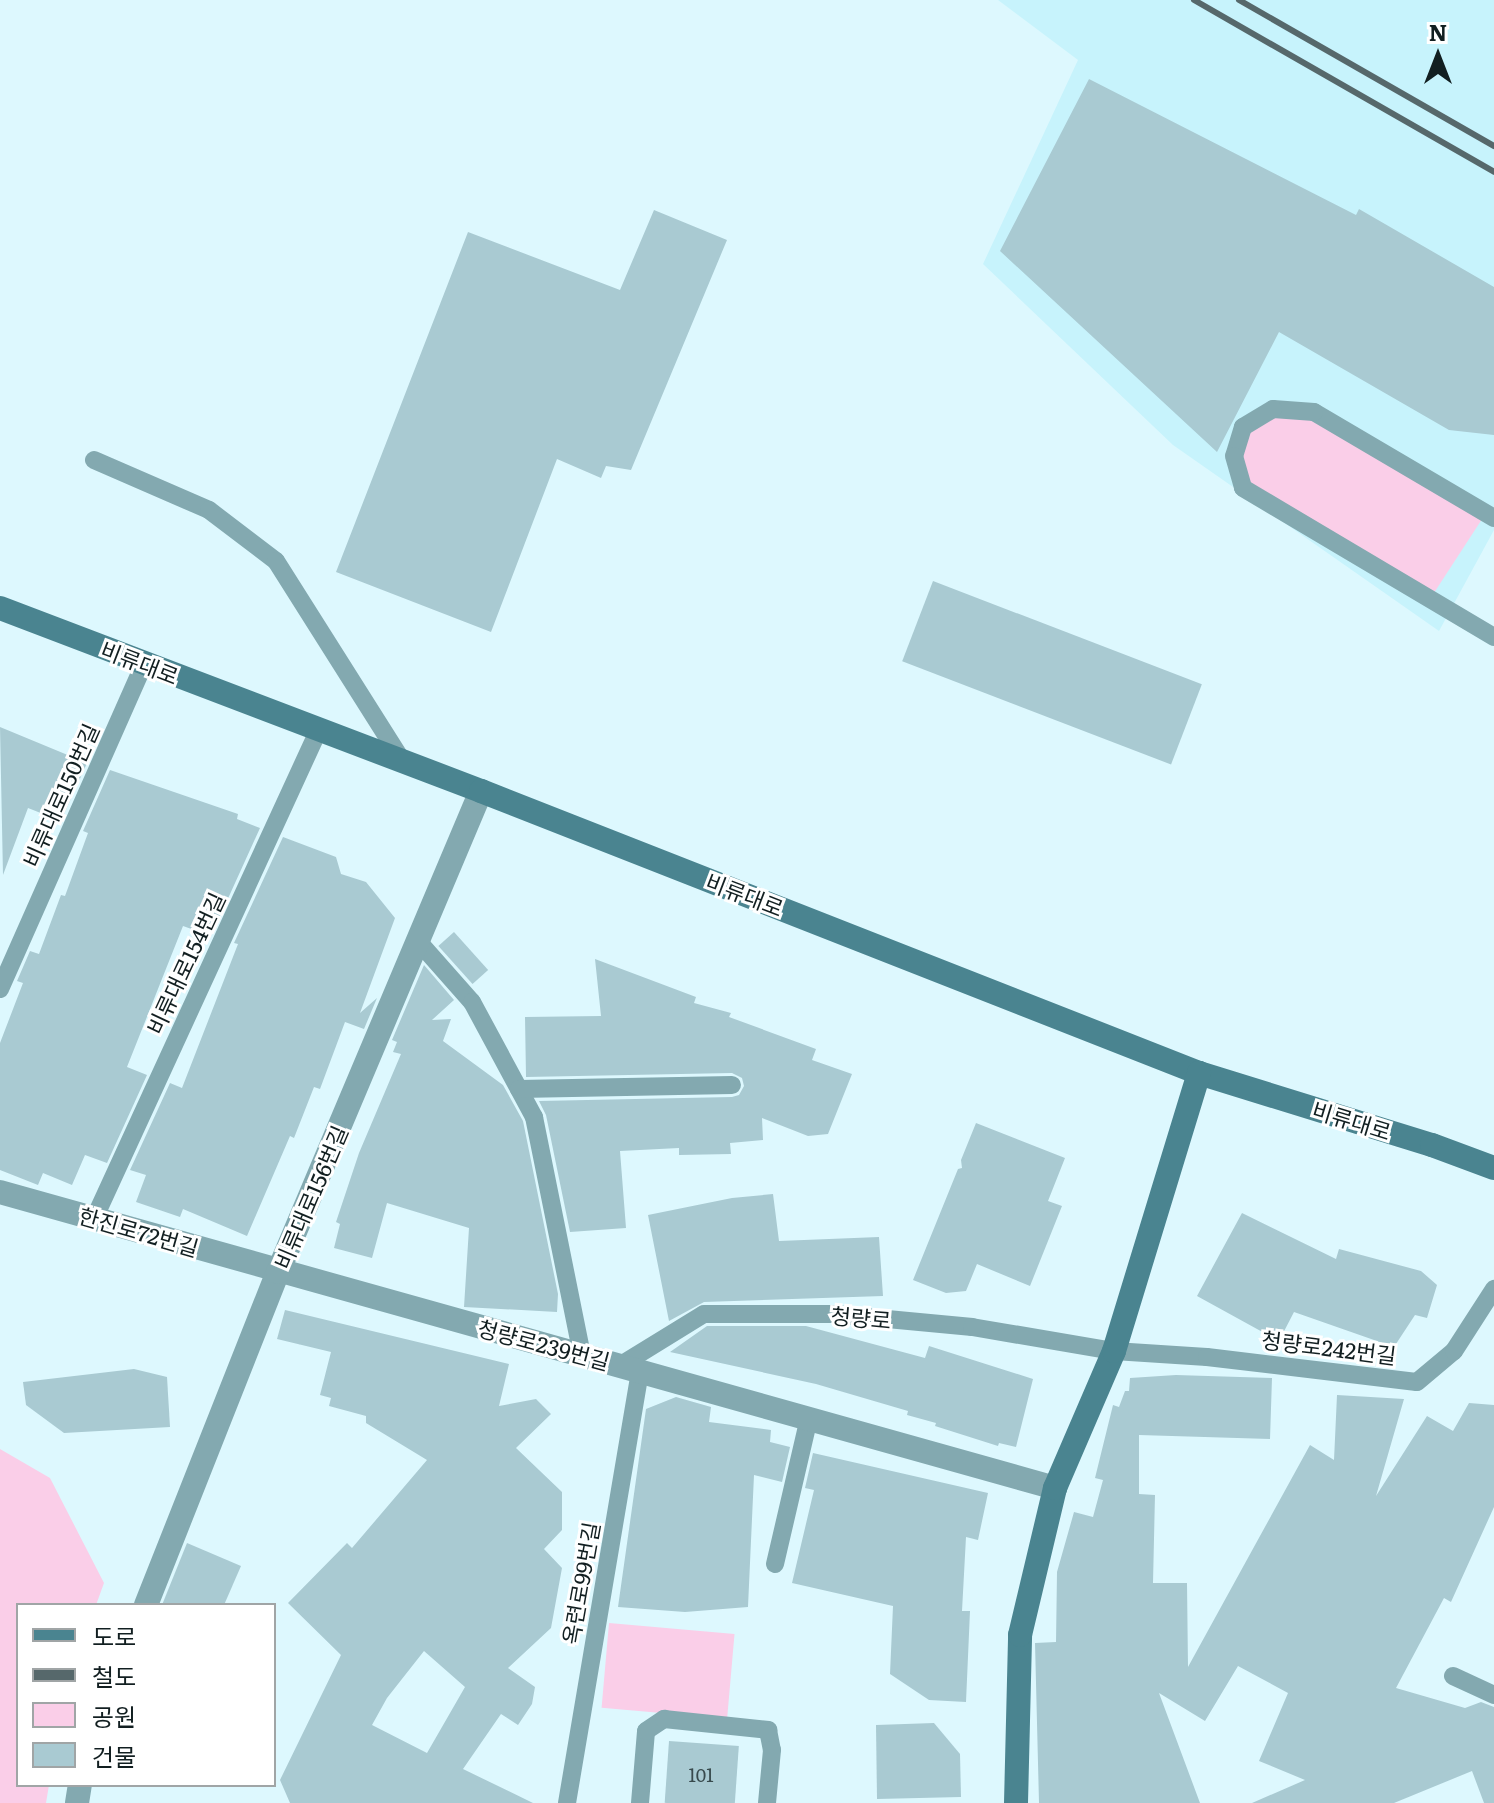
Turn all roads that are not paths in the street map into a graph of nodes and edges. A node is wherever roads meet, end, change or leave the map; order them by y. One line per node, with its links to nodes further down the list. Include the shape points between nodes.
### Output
1 (94, 460): 7 (lane, via 209,510 276,561)
2 (1494, 518): 4 (lane, via 1314,412 1273,409 1243,427 1234,456 1243,488)
3 (0, 608): 5 (main road, 비류대로)
4 (1494, 637)
5 (144, 664): 6 (main road, 비류대로); 10 (lane, 비류대로150번길)
6 (319, 729): 7 (main road, 비류대로); 16 (lane, 비류대로154번길)
7 (402, 760): 8 (main road, 비류대로)
8 (481, 791): 9 (street, 비류대로156번길); 11 (main road, 비류대로)
9 (418, 941): 13 (lane, 청량로239번길, via 472,1002); 17 (street, 비류대로156번길)
10 (0, 989)
11 (1199, 1073): 14 (main road, 비류대로); 20 (main road)
12 (732, 1085): 13 (lane)
13 (519, 1089): 19 (lane, 청량로239번길, via 534,1117)
14 (1494, 1168)
15 (0, 1192): 16 (street, 한진로72번길)
16 (95, 1217): 17 (street, 한진로72번길)
17 (278, 1272): 19 (street, 청량로239번길); 25 (street, 비류대로156번길)
18 (1494, 1289): 20 (lane, 청량로242번길, via 1454,1351 1417,1382)
19 (582, 1350): 21 (street, 청량로239번길)
20 (1114, 1351): 21 (lane, 청량로, via 972,1327 834,1314 704,1314); 23 (main road)
21 (631, 1368): 22 (street, 청량로239번길); 28 (lane, 옥련로99번길)
22 (809, 1418): 23 (street, 청량로239번길); 24 (lane)
23 (1055, 1488): 31 (main road, via 1020,1635)
24 (775, 1564)
25 (147, 1603)
26 (1453, 1676): 27 (lane)
27 (1494, 1695)
28 (567, 1803)
29 (640, 1803): 30 (lane, via 646,1731 664,1719 768,1730 772,1750)
30 (767, 1803)
31 (1016, 1803)

